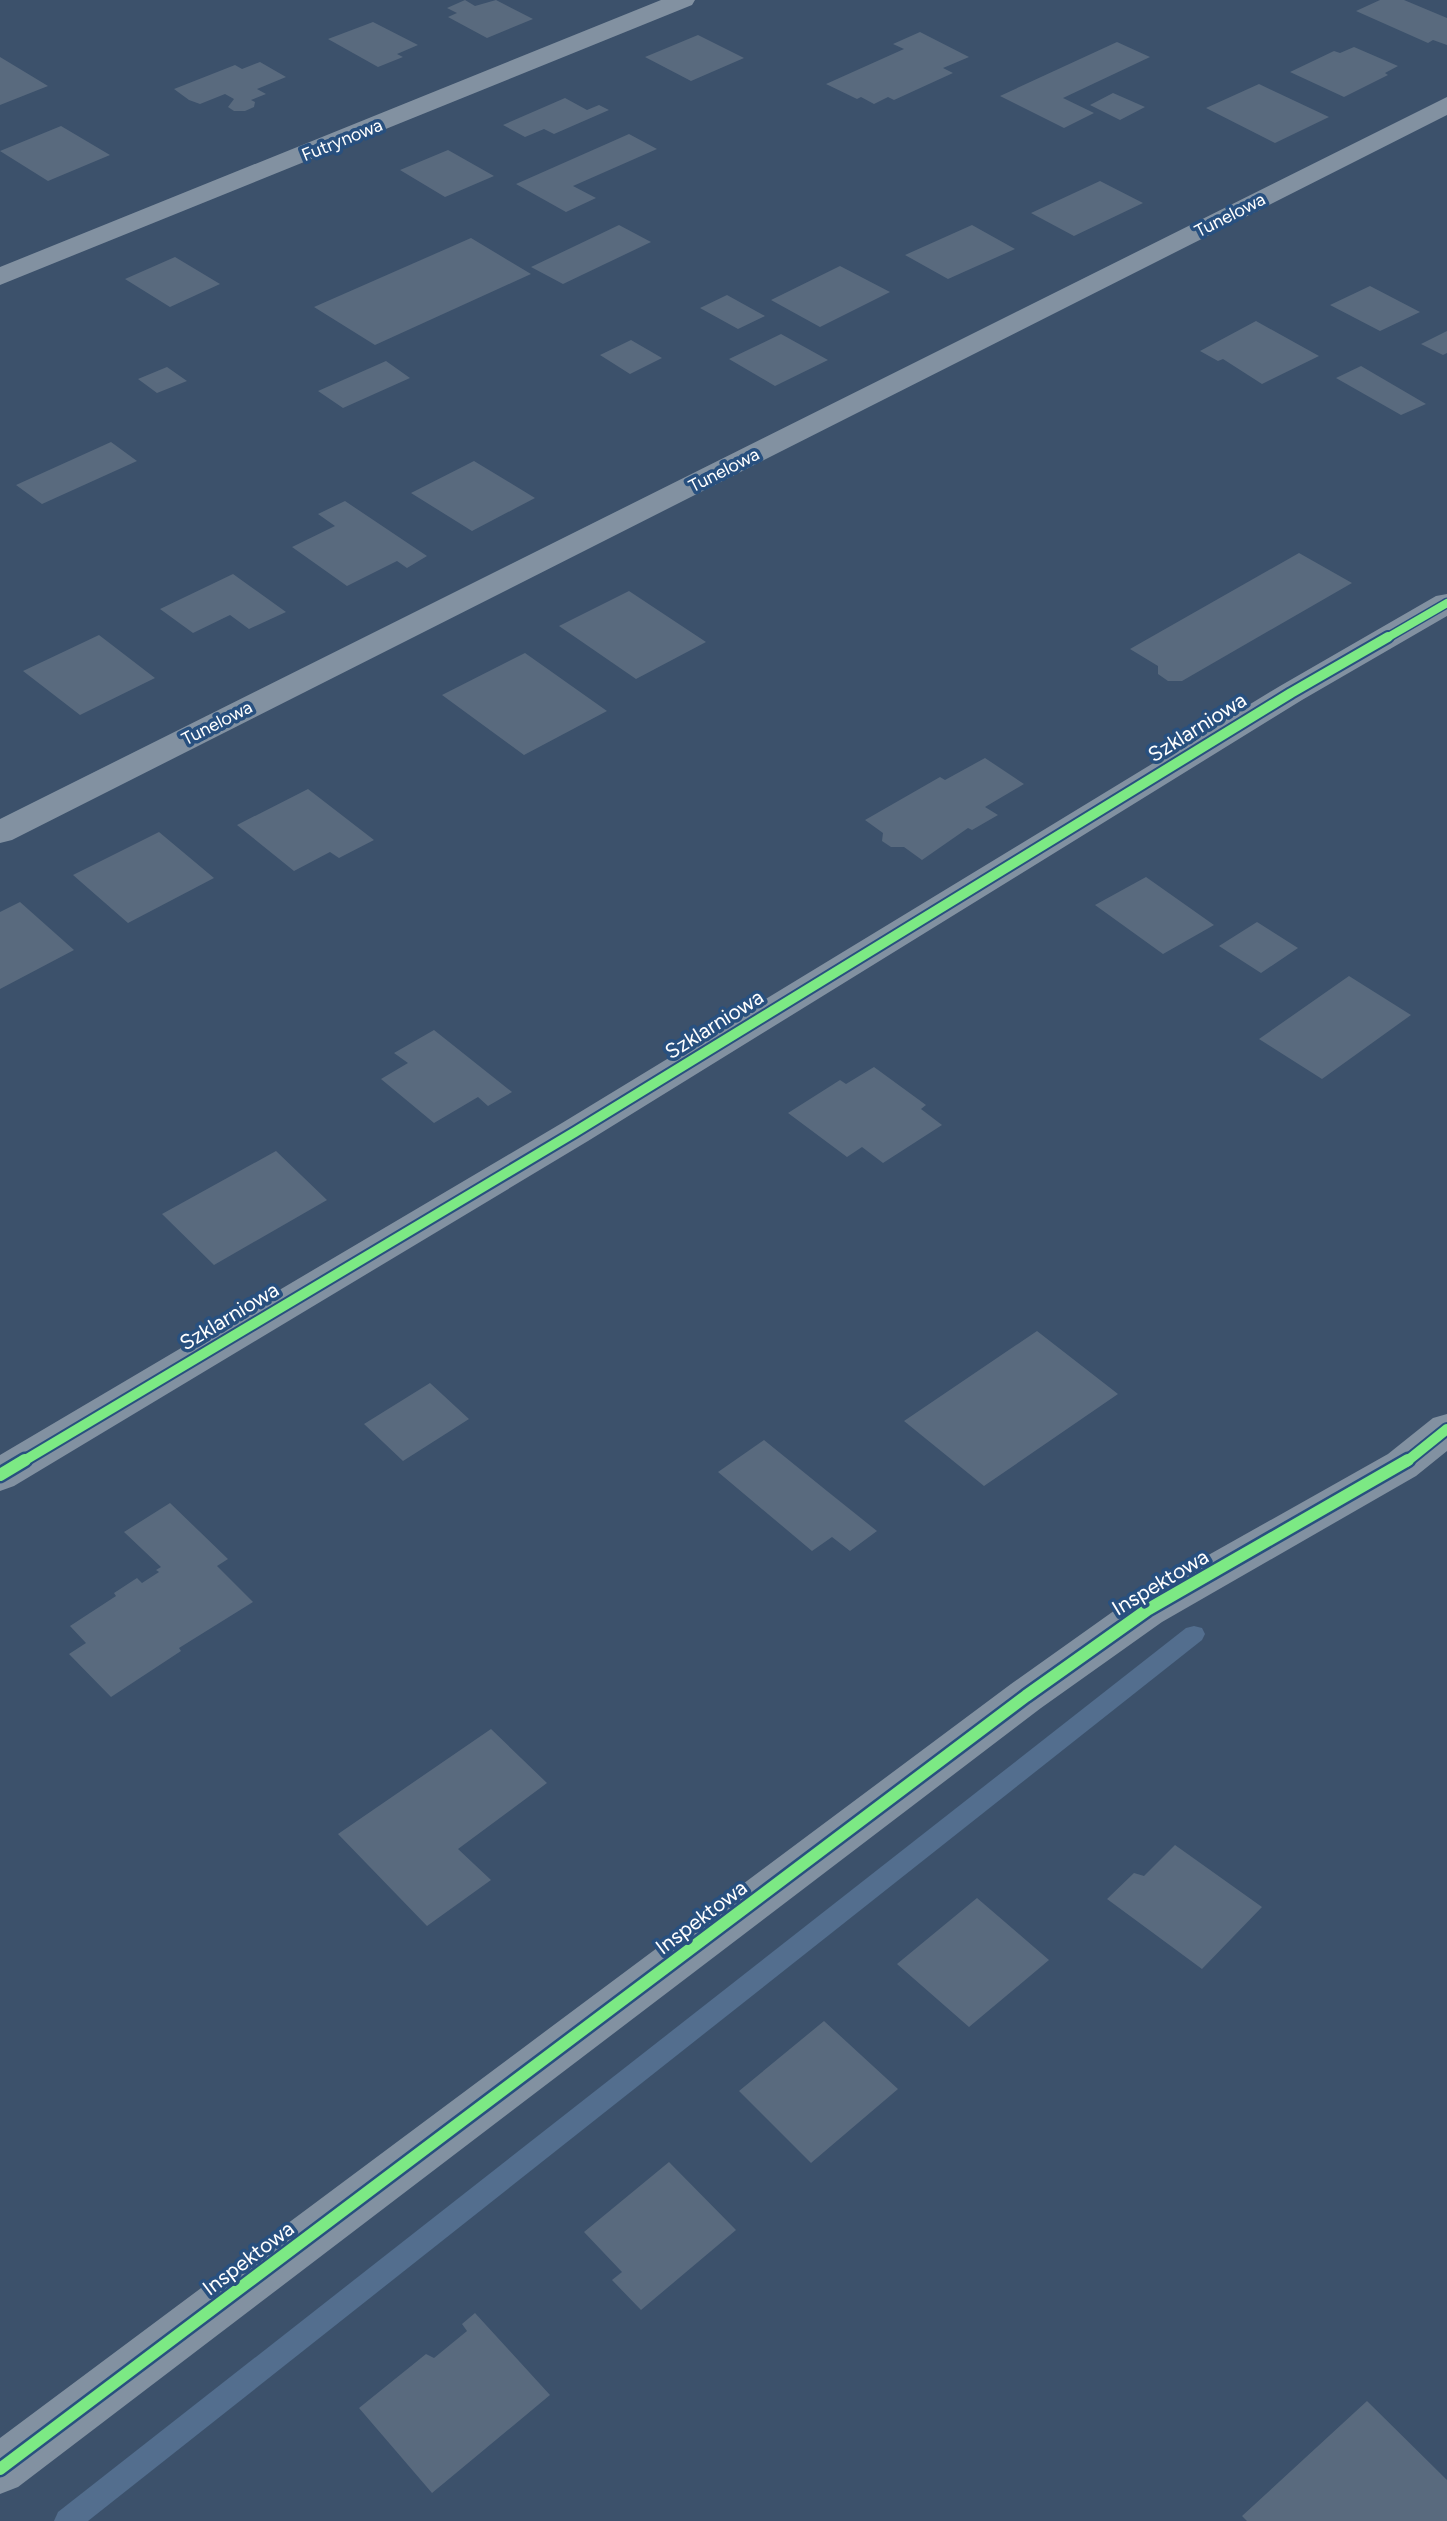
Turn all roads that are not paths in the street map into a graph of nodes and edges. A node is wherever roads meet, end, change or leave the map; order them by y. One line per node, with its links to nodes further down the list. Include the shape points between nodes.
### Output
1 (683, 0): 3 (street, Futrynowa)
2 (1447, 105): 5 (street, Tunelowa)
3 (0, 277)
4 (1447, 603): 7 (street, Szklarniowa, via 1291,692 575,1132)
5 (0, 832)
6 (1447, 1429): 8 (street, Inspektowa, via 1402,1465 1147,1609)
7 (0, 1475)
8 (0, 2469)

